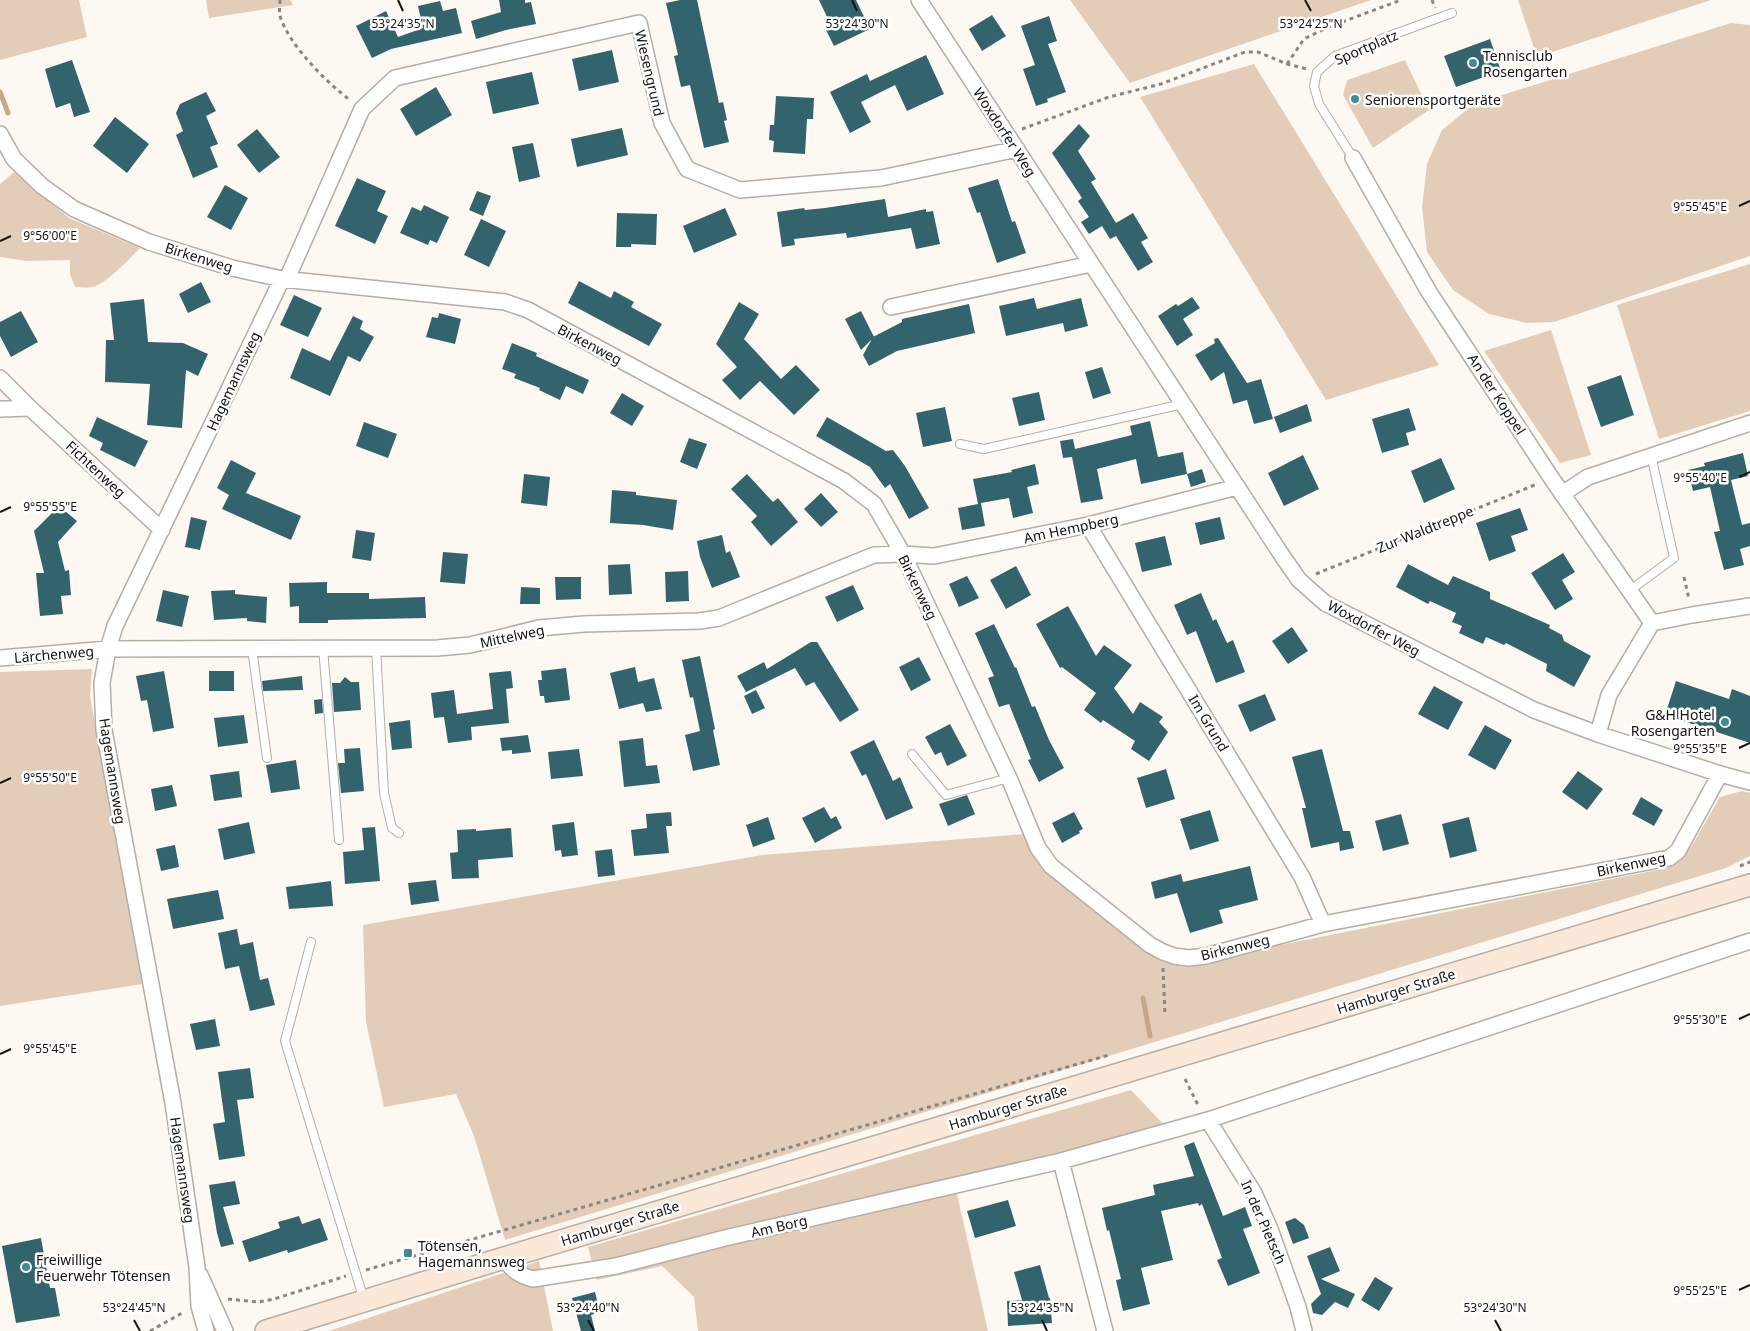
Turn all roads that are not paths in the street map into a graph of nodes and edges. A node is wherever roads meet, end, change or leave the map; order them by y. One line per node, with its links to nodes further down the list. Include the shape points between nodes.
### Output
1 (919, 0): 4 (street, Woxdorfer Weg)
2 (1452, 13): 5 (lane, Sportplatz, via 1335,56 1317,72 1314,86 1318,104)
3 (0, 134): 7 (street, Birkenweg, via 14,159 74,210 149,242 232,268)
4 (1017, 149): 6 (street, Woxdorfer Weg); 7 (street, Wiesengrund, via 882,178 740,190 687,169 662,124 639,24 395,78 362,110)
5 (1353, 158): 17 (street, An der Koppel, via 1429,292)
6 (1091, 264): 8 (street); 10 (street, Woxdorfer Weg)
7 (284, 279): 19 (street, Hagemannsweg); 20 (street, Birkenweg, via 505,302 528,310 844,481 874,504)
8 (891, 307)
9 (0, 378): 11 (street, Fichtenweg)
10 (1182, 404): 14 (lane, via 984,449); 16 (street, Woxdorfer Weg)
11 (30, 408): 12 (street); 19 (street, Fichtenweg)
12 (0, 410)
13 (1750, 423): 15 (street)
14 (960, 444)
15 (1651, 455): 17 (street, via 1588,477); 21 (lane, via 1674,558)
16 (1237, 487): 18 (street, Am Hempberg); 29 (street, Woxdorfer Weg, via 1299,580 1324,603 1534,710)
17 (1562, 494): 21 (street, An der Koppel)
18 (1088, 525): 20 (street, Am Hempberg, via 934,556); 38 (street, Im Grund, via 1302,877)
19 (162, 530): 26 (street, Hagemannsweg, via 115,626)
20 (904, 554): 25 (street, Mittelweg, via 874,555 719,618 584,624 539,628 470,645); 33 (street, Birkenweg)
21 (1629, 591): 23 (street, An der Koppel)
22 (1750, 606): 23 (street)
23 (1652, 624): 29 (street, via 1609,695)
24 (323, 648): 25 (street, Mittelweg); 27 (street, Mittelweg); 36 (lane)
25 (376, 648): 35 (lane, via 384,793 392,828)
26 (108, 649): 27 (street, Mittelweg); 28 (street, Lärchenweg); 45 (street, Hagemannsweg, via 102,683 104,730 173,1103 197,1267)
27 (252, 649): 31 (lane)
28 (0, 658)
29 (1598, 734): 32 (street, Woxdorfer Weg)
30 (912, 754): 33 (lane, via 946,795)
31 (267, 758)
32 (1720, 774): 34 (street, Woxdorfer Weg); 38 (street, Birkenweg, via 1678,851 1669,858)
33 (1008, 778): 38 (street, Birkenweg, via 1038,848 1052,866 1163,952 1189,958 1206,956)
34 (1750, 782)
35 (399, 833)
36 (339, 840)
37 (1750, 885): 43 (main road, Hamburger Straße)
38 (1323, 924)
39 (1750, 941): 41 (street, Am Borg)
40 (311, 942): 44 (lane, via 285,1041)
41 (1208, 1120): 42 (street, Am Borg); 50 (street, In der Pietsch, via 1254,1193 1270,1229)
42 (1061, 1161): 43 (street, Am Borg, via 616,1266 532,1279 512,1270); 49 (street)
43 (504, 1258): 44 (main road, Hamburger Straße)
44 (364, 1302): 48 (main road, Hamburger Straße)
45 (206, 1304): 46 (street, Hagemannsweg); 47 (street, Hagemannsweg)
46 (206, 1331)
47 (225, 1331)
48 (266, 1331)
49 (1105, 1331)
50 (1304, 1331)

